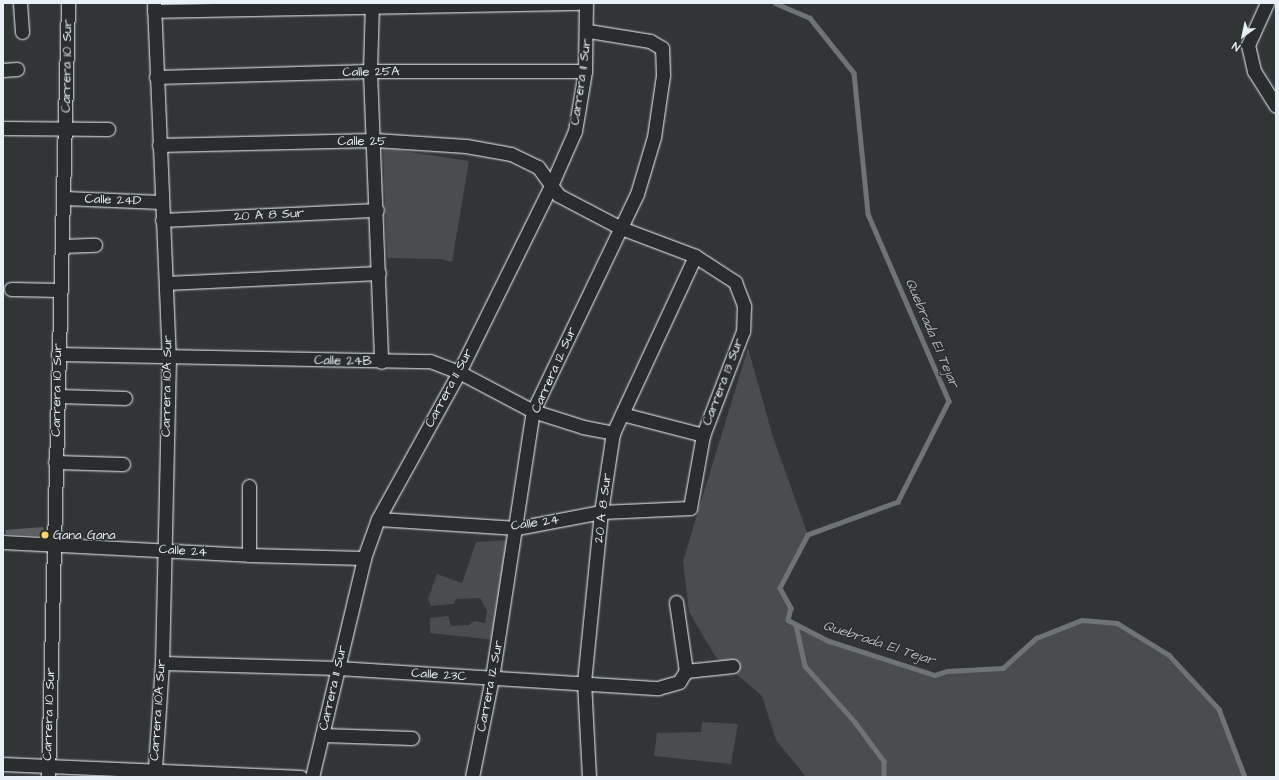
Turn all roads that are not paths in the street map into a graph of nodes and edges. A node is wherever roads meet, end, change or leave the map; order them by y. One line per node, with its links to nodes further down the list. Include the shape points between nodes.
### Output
1 (20, 3): 9 (street)
2 (68, 3): 17 (street, Carrera 10 Sur)
3 (578, 3): 6 (street)
4 (586, 3): 8 (street, Carrera 11 Sur)
5 (1268, 3): 15 (street, via 1248,45 1254,71)
6 (372, 5): 7 (street); 13 (street)
7 (154, 7): 14 (street, Carrera 10A Sur)
8 (588, 31): 12 (street, Carrera 11 Sur); 26 (street, Carrera 12 Sur, via 650,41 662,48 663,75 654,137 645,172)
9 (22, 32)
10 (17, 69): 11 (street)
11 (3, 70)
12 (586, 71): 13 (street, Calle 25A); 21 (street, Carrera 11 Sur, via 574,131)
13 (370, 72): 14 (street, Calle 25A); 19 (street)
14 (156, 78): 20 (street, Carrera 10A Sur)
15 (1276, 106)
16 (3, 128): 17 (street)
17 (66, 129): 18 (street); 22 (street, Carrera 10 Sur)
18 (108, 129)
19 (375, 140): 20 (street, Calle 25); 21 (street, Calle 25, via 466,146 511,154 538,167); 24 (street)
20 (159, 145): 23 (street, Carrera 10A Sur)
21 (550, 188): 26 (street); 37 (street, Carrera 11 Sur)
22 (64, 198): 23 (street, Calle 24D); 28 (street, Carrera 10 Sur)
23 (161, 202): 25 (street, Carrera 10A Sur)
24 (377, 210): 25 (street, 20 A 8 Sur); 30 (street)
25 (162, 220): 31 (street, Carrera 10A Sur)
26 (621, 228): 29 (street); 40 (street, Carrera 12 Sur)
27 (95, 244): 28 (street)
28 (62, 246): 33 (street, Carrera 10 Sur)
29 (695, 256): 41 (street, 20 A 8 Sur); 43 (street, Carrera 13 Sur, via 735,282 744,306 743,331)
30 (379, 273): 31 (street); 36 (street)
31 (166, 283): 35 (street, Carrera 10A Sur)
32 (11, 289): 33 (street)
33 (60, 290): 34 (street, Carrera 10 Sur)
34 (58, 354): 35 (street, Calle 24B); 38 (street, Carrera 10 Sur)
35 (169, 357): 36 (street, Calle 24B); 53 (street, Carrera 10A Sur)
36 (381, 362): 37 (street, Calle 24B, via 430,361)
37 (459, 372): 40 (street, Calle 24B); 49 (street, Carrera 11 Sur)
38 (58, 396): 39 (street); 44 (street, Carrera 10 Sur)
39 (125, 398)
40 (533, 411): 42 (street, Calle 24B, via 583,427); 50 (street, Carrera 12 Sur)
41 (622, 414): 42 (street, 20 A 8 Sur); 43 (street)
42 (613, 433): 48 (street, 20 A 8 Sur)
43 (703, 435): 47 (street, Carrera 13 Sur)
44 (55, 462): 45 (street); 52 (street, Carrera 10 Sur)
45 (123, 464)
46 (249, 486): 54 (street)
47 (690, 508): 48 (street, Calle 24)
48 (601, 512): 50 (street, Calle 24); 62 (street, 20 A 8 Sur)
49 (378, 519): 50 (street, Calle 24); 55 (street, Carrera 11 Sur)
50 (517, 528): 61 (street, Carrera 12 Sur)
51 (3, 542): 52 (street, Calle 24)
52 (54, 542): 53 (street, Calle 24); 67 (street, Carrera 10 Sur)
53 (163, 550): 54 (street, Calle 24); 57 (street, Carrera 10A Sur)
54 (249, 555): 55 (street, Calle 24)
55 (364, 558): 59 (street, Carrera 11 Sur)
56 (676, 602): 60 (street)
57 (162, 663): 59 (street, Calle 23C); 66 (street, Carrera 10A Sur)
58 (733, 666): 60 (street)
59 (338, 668): 61 (street, Calle 23C); 63 (street, Carrera 11 Sur)
60 (686, 671): 62 (street, Calle 23C, via 679,682 658,688)
61 (492, 678): 62 (street, Calle 23C); 70 (street, Carrera 12 Sur)
62 (584, 682): 71 (street, 20 A 8 Sur)
63 (322, 735): 64 (street); 69 (street, Carrera 11 Sur)
64 (412, 738)
65 (3, 764): 67 (street)
66 (155, 769): 67 (street); 68 (street)
67 (48, 772)
68 (301, 777)
69 (312, 777)
70 (472, 777)
71 (589, 777)

